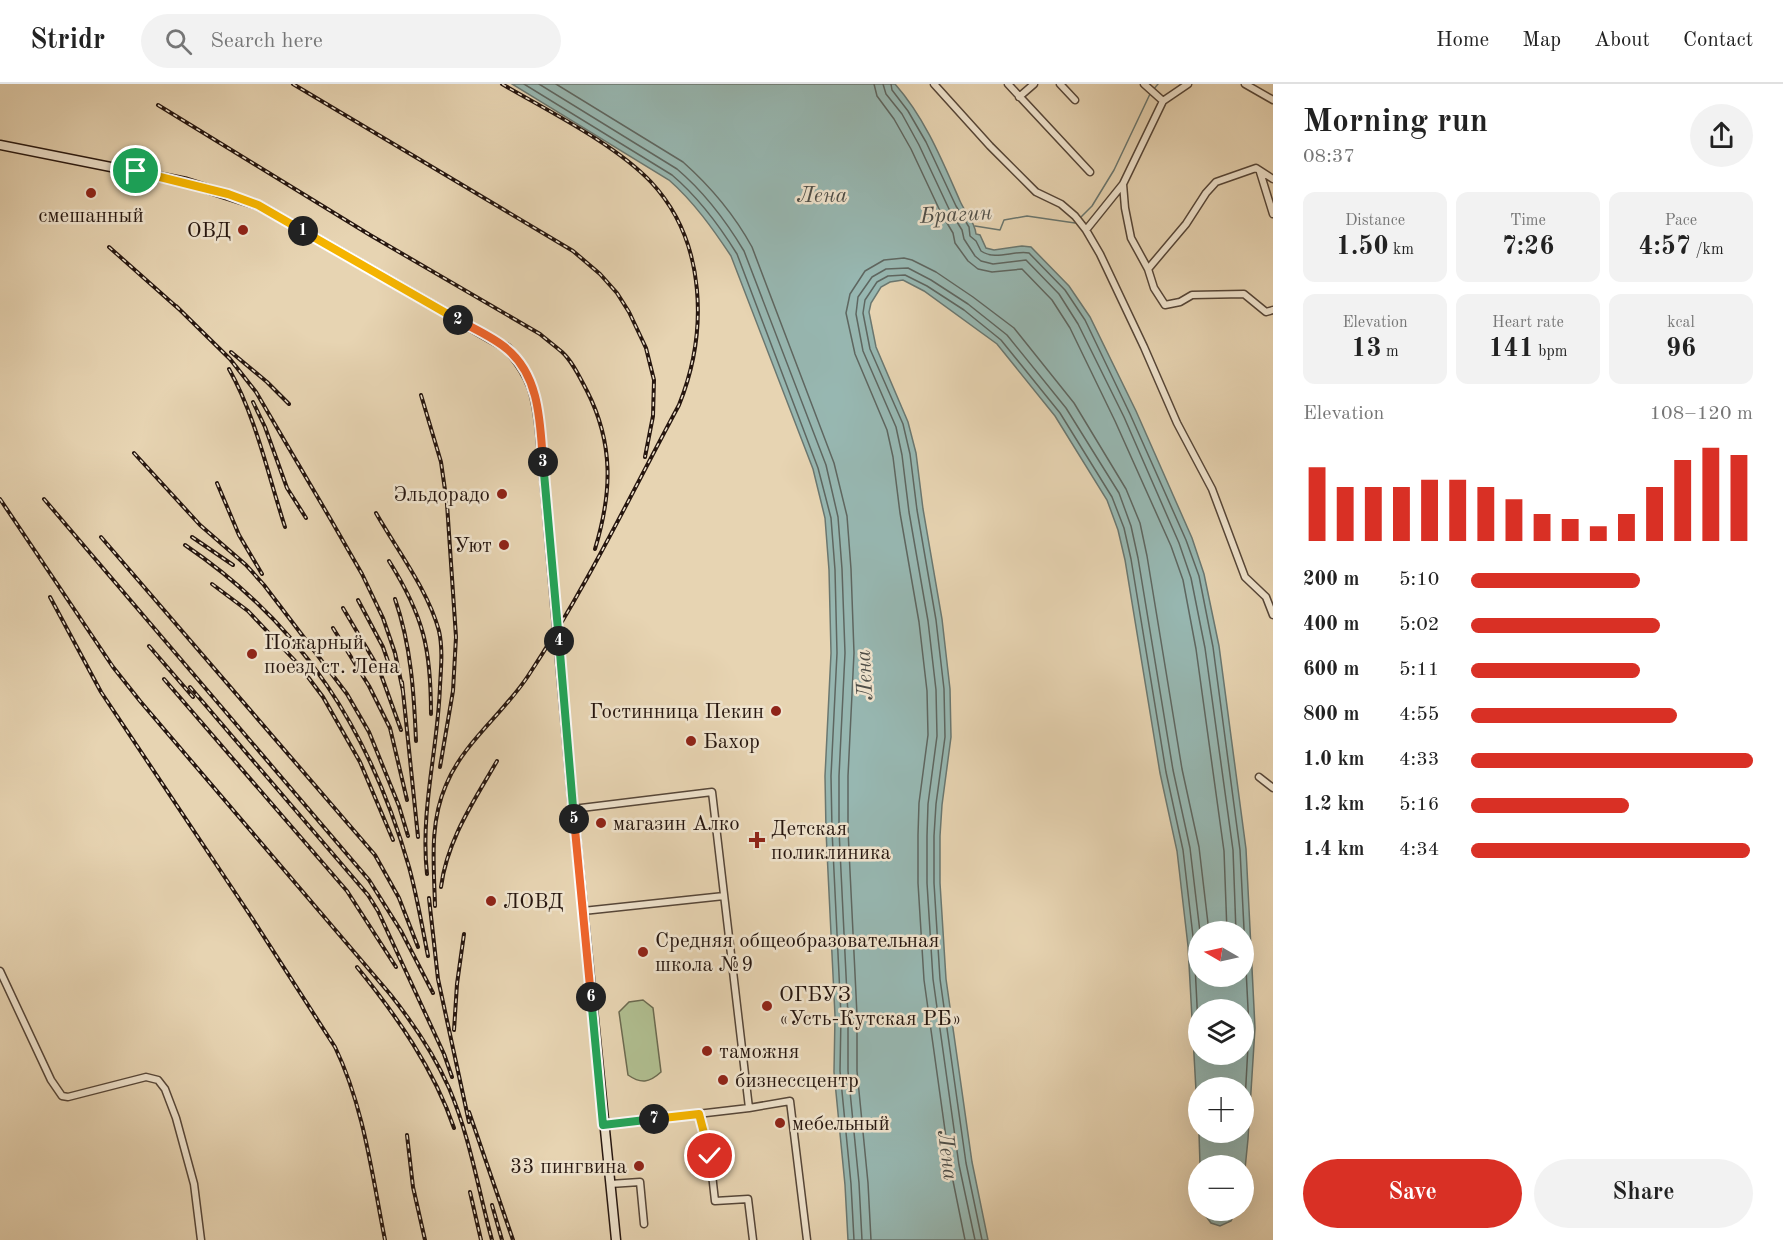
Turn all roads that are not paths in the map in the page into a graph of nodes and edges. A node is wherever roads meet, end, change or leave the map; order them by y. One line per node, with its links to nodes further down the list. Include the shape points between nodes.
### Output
1 (934, 84): 18 (street, via 1036,192 1061,204)
2 (1008, 84): 8 (street)
3 (1034, 84): 8 (street)
4 (1060, 84): 9 (street)
5 (1144, 84): 11 (street)
6 (1188, 84): 11 (street)
7 (1245, 84): 10 (street)
8 (1019, 97): 14 (street)
9 (1075, 100)
10 (1273, 100)
11 (1163, 101): 16 (street)
12 (0, 145): 24 (main road, via 186,182 258,205 507,348 518,360 536,397)
13 (1260, 171): 15 (street); 17 (street); 19 (street, via 1256,168 1215,182)
14 (1090, 172)
15 (1273, 179)
16 (1123, 184): 18 (street); 19 (street, via 1131,238)
17 (1273, 214)
18 (1084, 228): 21 (street, via 1212,489 1245,577 1266,597)
19 (1148, 269): 20 (street, via 1165,304 1192,295 1244,294 1266,312)
20 (1273, 310)
21 (1273, 615)
22 (1259, 777): 23 (street)
23 (1273, 788)
24 (573, 809): 25 (street, via 712,792); 26 (main road)
25 (724, 896): 26 (street); 28 (street)
26 (583, 911): 30 (main road)
27 (0, 971): 33 (street, via 62,1096 146,1077 158,1080 165,1089 194,1184)
28 (749, 1108): 29 (street); 36 (street, via 790,1101)
29 (699, 1114): 30 (street); 35 (street, via 716,1201 748,1199)
30 (603, 1125): 31 (main road)
31 (610, 1184): 32 (street, via 640,1182); 34 (main road)
32 (644, 1224)
33 (201, 1240)
34 (616, 1240)
35 (753, 1240)
36 (807, 1240)

